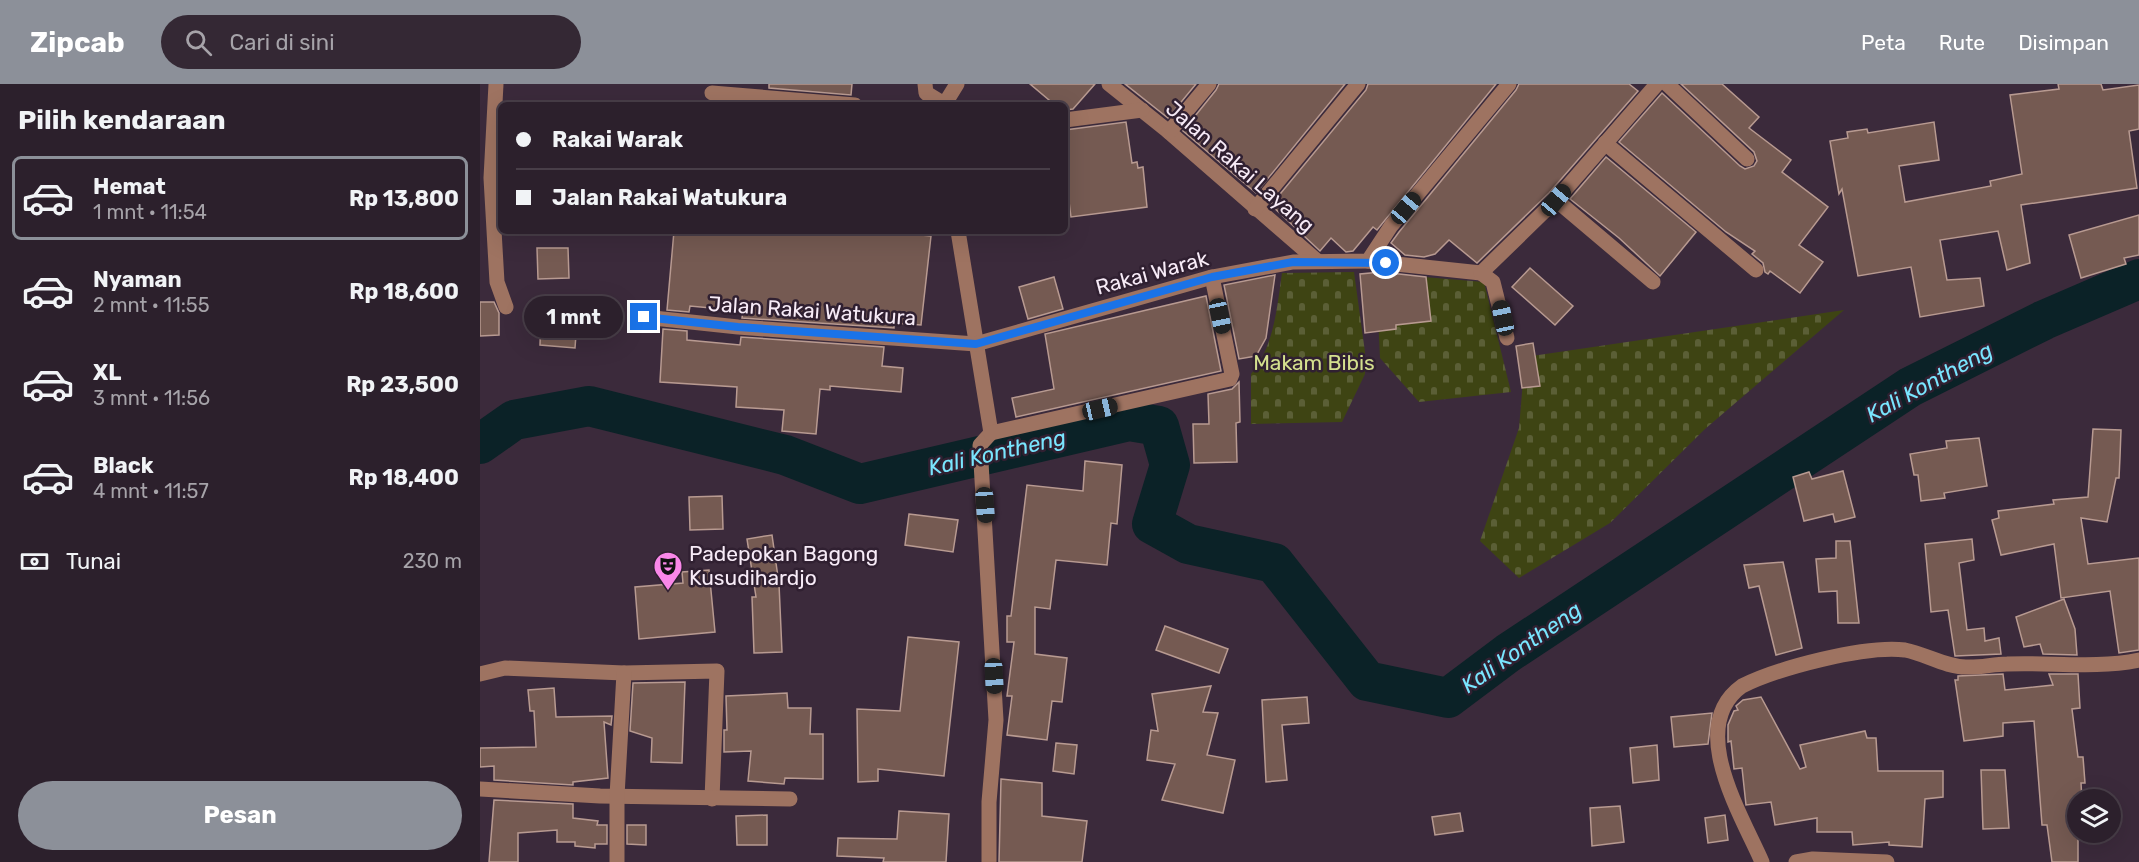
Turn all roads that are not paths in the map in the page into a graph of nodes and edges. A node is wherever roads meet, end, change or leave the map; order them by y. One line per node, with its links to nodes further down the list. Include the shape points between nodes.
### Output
1 (496, 84): 28 (street, via 491,178 497,282)
2 (925, 84): 12 (street, via 926,93)
3 (957, 84): 13 (street)
4 (1109, 84): 14 (street, Jalan Rakai Layang)
5 (1209, 84): 16 (street)
6 (1358, 84): 20 (street)
7 (1509, 84): 23 (street, via 1391,226)
8 (1657, 84): 17 (street)
9 (1667, 84): 18 (street)
10 (712, 93): 11 (street)
11 (819, 102)
12 (940, 102)
13 (946, 102)
14 (1142, 110): 15 (street); 16 (street, Jalan Rakai Layang)
15 (1068, 120)
16 (1169, 132): 20 (street, Jalan Rakai Layang)
17 (1605, 143): 19 (street); 24 (street)
18 (1747, 159)
19 (1556, 200): 25 (street); 27 (street)
20 (1255, 208): 22 (street, Jalan Rakai Layang)
21 (958, 234): 31 (street)
22 (1316, 260): 23 (street, Rakai Warak); 26 (street, Rakai Warak)
23 (1368, 261): 25 (street, Rakai Warak)
24 (1756, 270)
25 (1481, 273): 30 (street, via 1492,282)
26 (1212, 277): 31 (street, Rakai Warak); 32 (street, via 1232,374 1230,380)
27 (1653, 282)
28 (506, 307)
29 (644, 317): 31 (street, Jalan Rakai Watukura)
30 (1507, 338)
31 (976, 344): 32 (street)
32 (991, 433): 41 (street, via 980,445 996,720)
33 (2139, 660): 42 (street, via 1966,667 1951,666 1918,652 1871,650 1819,660 1742,686 1722,706 1717,738 1722,769)
34 (624, 673): 35 (street, via 505,668); 37 (street); 38 (street, via 717,671)
35 (480, 674)
36 (480, 789): 37 (street)
37 (617, 796): 38 (street); 40 (street)
38 (712, 799): 39 (street)
39 (790, 799)
40 (616, 862)
41 (988, 862)
42 (1762, 862)
43 (1796, 862): 44 (street)
44 (1887, 862)

